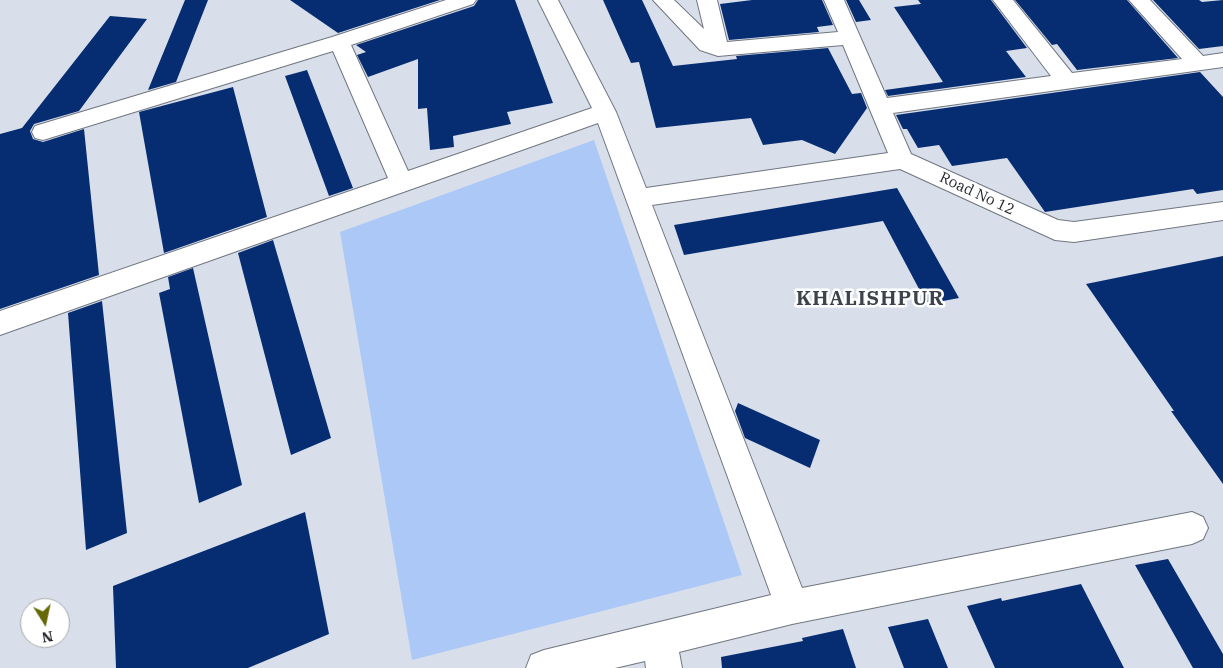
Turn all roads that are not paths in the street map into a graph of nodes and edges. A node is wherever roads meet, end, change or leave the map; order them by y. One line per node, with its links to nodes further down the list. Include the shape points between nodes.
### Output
1 (466, 0): 9 (street)
2 (548, 0): 15 (street)
3 (664, 0): 10 (street, via 706,45)
4 (707, 0): 10 (street)
5 (834, 0): 8 (street)
6 (1003, 0): 13 (street)
7 (1138, 0): 12 (street)
8 (849, 38): 10 (street); 14 (street)
9 (340, 42): 16 (street); 18 (street)
10 (718, 49)
11 (1223, 60): 12 (street)
12 (1198, 63): 13 (street)
13 (1066, 82): 14 (street)
14 (878, 107): 17 (street)
15 (606, 112): 18 (street); 19 (street)
16 (43, 132)
17 (902, 160): 19 (street); 20 (street, Road No 12, via 1055,230 1074,232)
18 (402, 184): 21 (street)
19 (638, 198): 23 (street)
20 (1219, 218)
21 (0, 323)
22 (1192, 528): 23 (street)
23 (792, 607): 24 (street)
24 (661, 654): 25 (street)
25 (544, 668)

